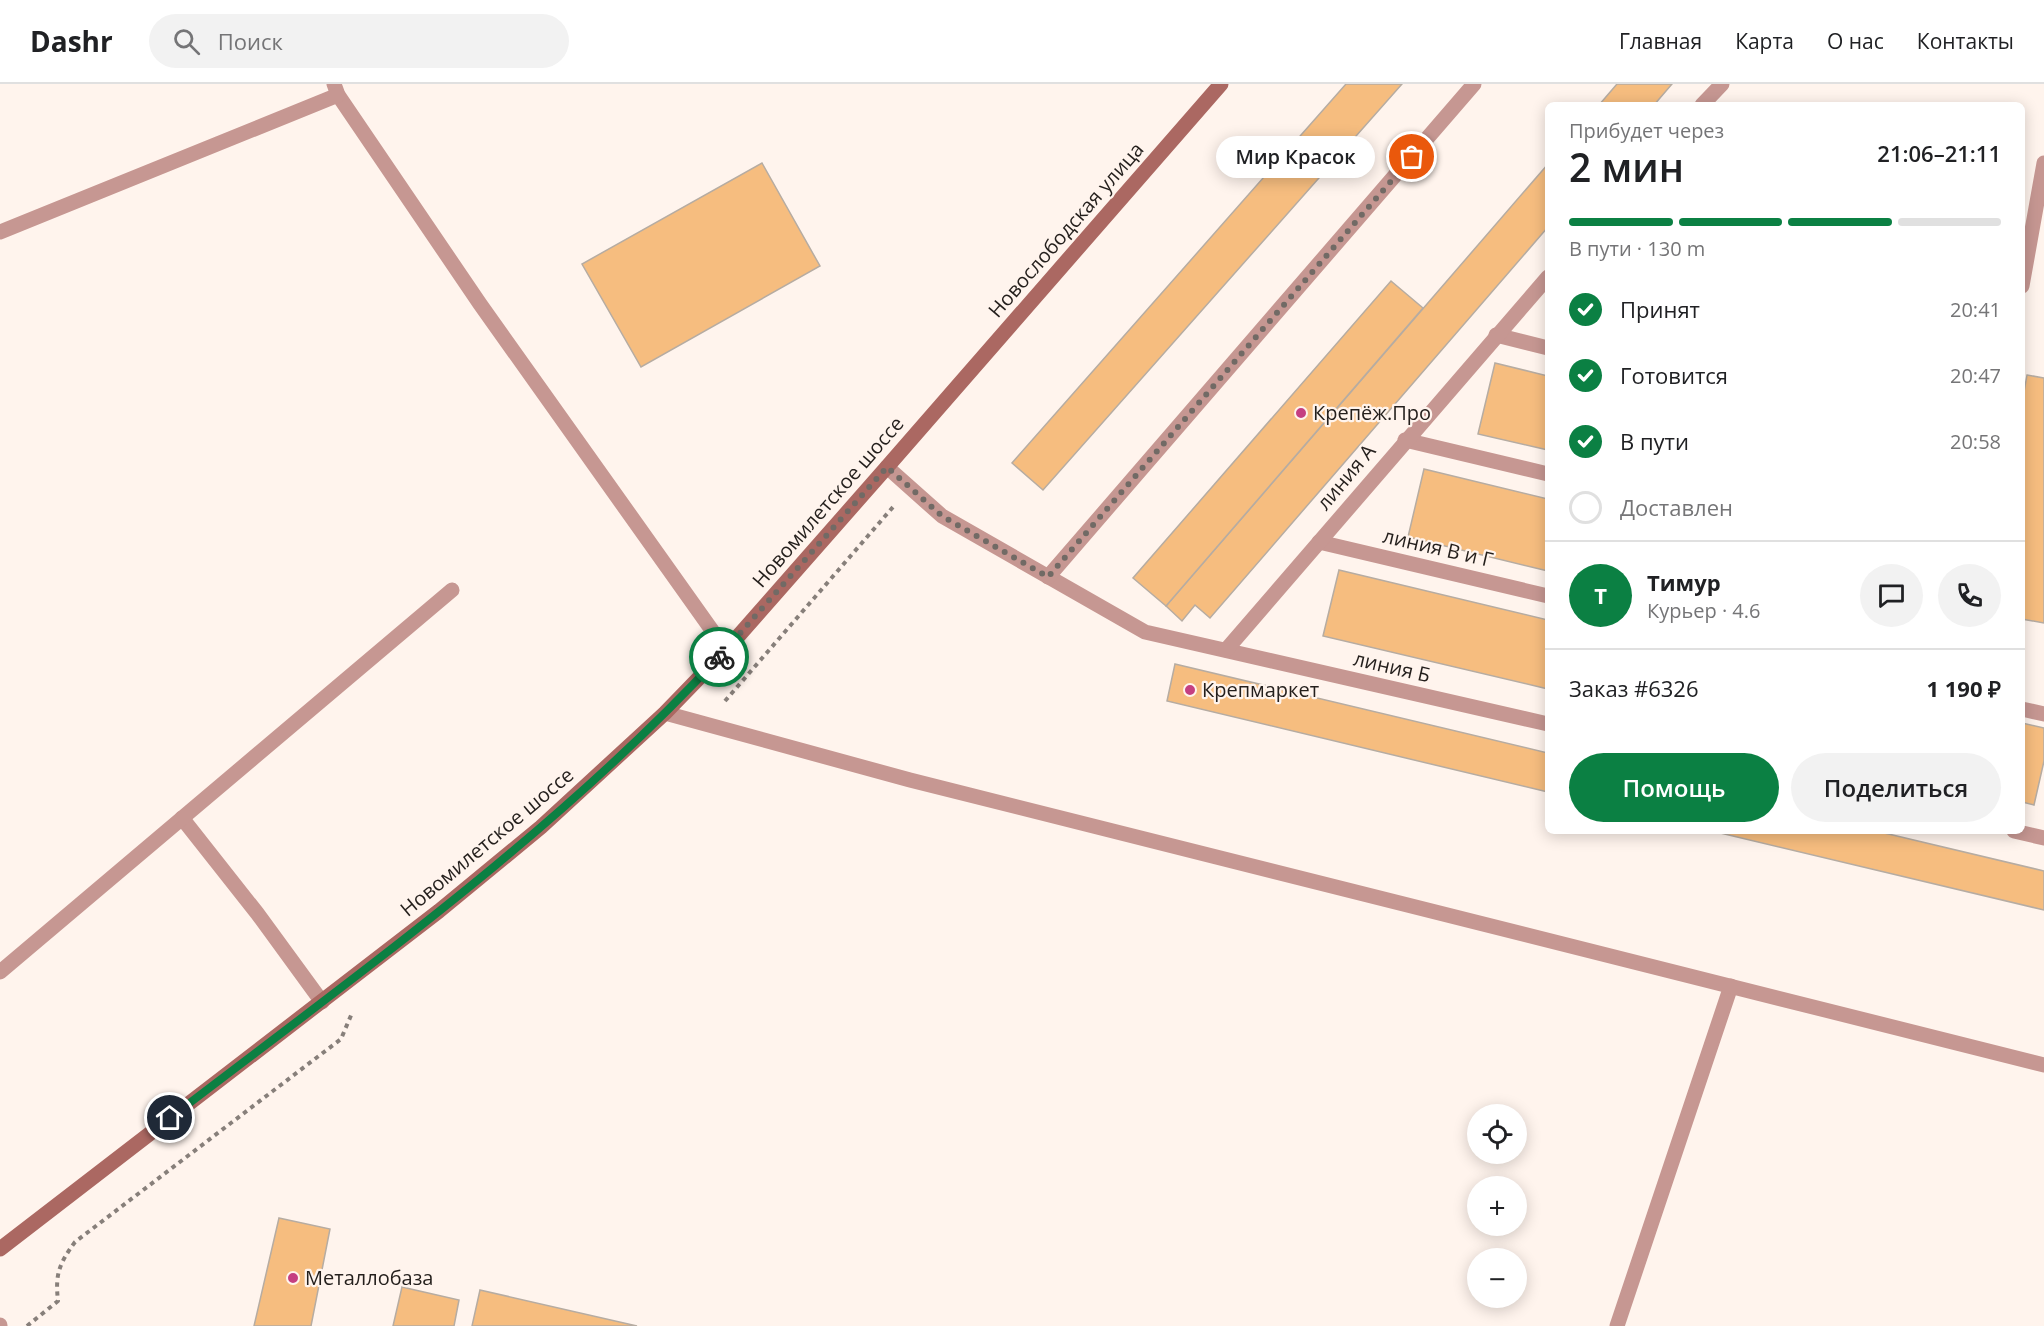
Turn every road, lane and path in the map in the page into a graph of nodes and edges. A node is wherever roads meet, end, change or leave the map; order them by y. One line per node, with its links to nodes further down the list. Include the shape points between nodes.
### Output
1 (1221, 84): 12 (main road, Новослободская улица)
2 (1474, 84): 18 (street)
3 (1722, 84): 5 (street)
4 (336, 89): 7 (street); 21 (street, via 480,304)
5 (1705, 102)
6 (2044, 163): 8 (street)
7 (0, 232)
8 (2025, 269)
9 (1545, 280): 10 (street, линия А)
10 (1496, 335): 11 (street); 13 (street, линия А)
11 (1545, 347)
12 (942, 404): 14 (main road, Новомилетское шоссе)
13 (1405, 440): 15 (street); 17 (street, линия А)
14 (887, 467): 16 (street, линия Б); 21 (main road, Новомилетское шоссе)
15 (1545, 473)
16 (909, 488): 18 (street, линия Б, via 942,516); 27 (path)
17 (1319, 542): 20 (street, линия В и Г); 22 (street, линия А)
18 (1048, 577): 22 (street, линия Б, via 1145,632)
19 (452, 590): 28 (street)
20 (1545, 595)
21 (726, 650): 24 (main road, Новомилетское шоссе)
22 (1226, 650): 26 (street, линия Б)
23 (2025, 710): 25 (street)
24 (665, 713): 27 (street); 33 (main road, Новомилетское шоссе, via 541,827)
25 (2044, 714)
26 (1545, 723)
27 (704, 724): 32 (street, via 910,780)
28 (182, 818): 31 (street); 33 (street)
29 (2025, 834): 30 (street)
30 (2044, 838)
31 (0, 972)
32 (1731, 986): 35 (street); 38 (street)
33 (322, 1002): 36 (main road, Новомилетское шоссе)
34 (354, 1010): 37 (path, via 341,1039 75,1242 62,1260 56,1281 58,1301)
35 (2044, 1065)
36 (0, 1249)
37 (27, 1326)
38 (1617, 1326)

